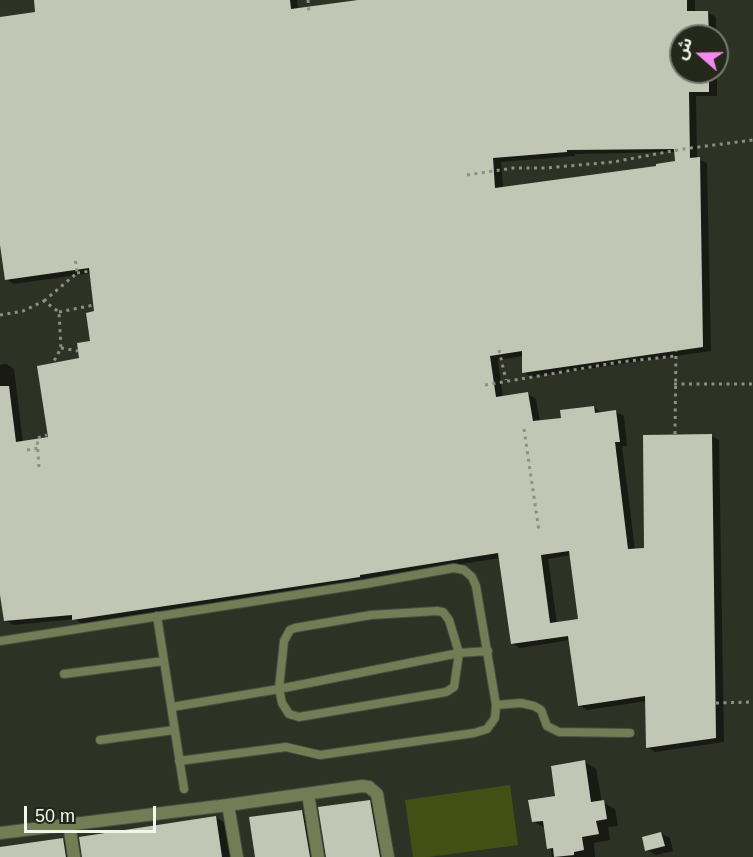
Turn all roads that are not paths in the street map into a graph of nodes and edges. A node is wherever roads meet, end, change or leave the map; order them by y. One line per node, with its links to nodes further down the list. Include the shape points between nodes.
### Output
1 (157, 616): 2 (lane); 3 (lane, via 459,568 475,581); 5 (lane)
2 (0, 641)
3 (488, 651): 4 (lane); 8 (lane)
4 (459, 653): 7 (lane); 7 (lane, via 454,687 446,692 299,717 289,714); 7 (lane, via 449,620 437,611 371,615 295,628 286,635)
5 (164, 661): 6 (lane); 9 (lane)
6 (64, 674)
7 (279, 689): 9 (lane)
8 (496, 705): 11 (lane, via 534,706 541,710 547,726 559,732); 13 (lane, via 495,718 480,732 320,754 286,747)
9 (172, 707): 10 (lane)
10 (174, 730): 12 (lane); 13 (lane)
11 (630, 733)
12 (100, 740)
13 (179, 761): 14 (lane)
14 (184, 789)
15 (308, 794): 16 (street); 21 (street); 22 (street, via 362,786 374,790)
16 (228, 805): 17 (street); 20 (street)
17 (69, 824): 18 (street); 19 (street)
18 (0, 833)
19 (74, 857)
20 (237, 857)
21 (318, 857)
22 (388, 857)

